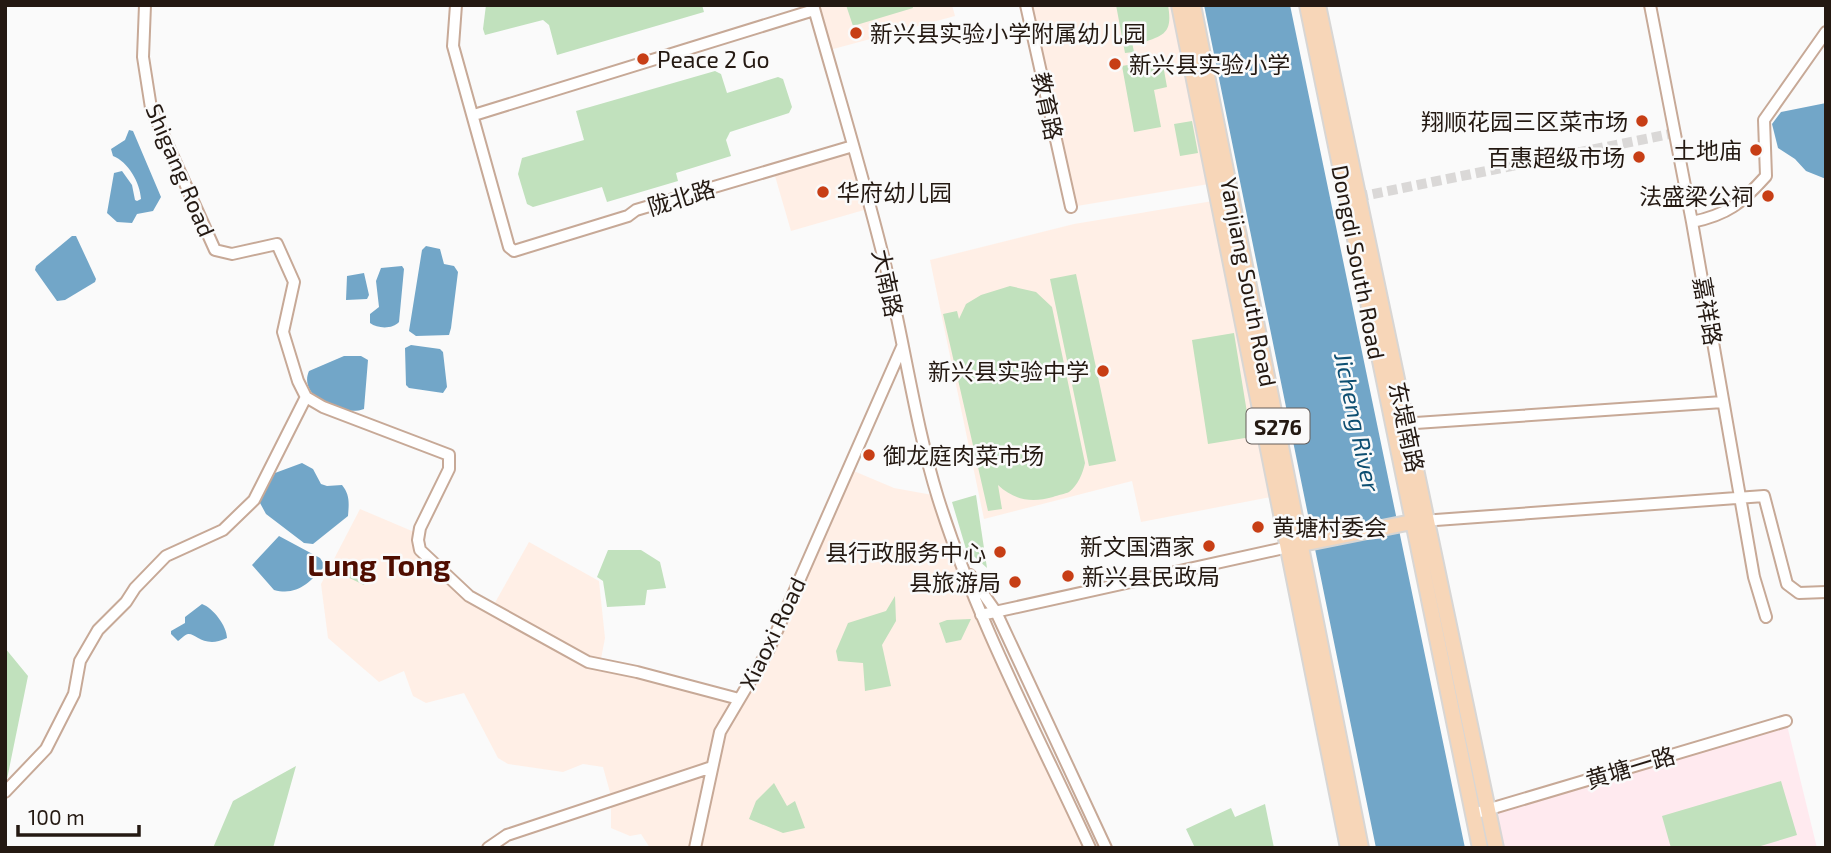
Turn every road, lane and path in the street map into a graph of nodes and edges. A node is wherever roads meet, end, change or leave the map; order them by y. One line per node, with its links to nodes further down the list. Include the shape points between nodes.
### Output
1 (145, 5): 16 (street, Shigang Road, via 144,57 150,108 215,250 232,254 276,244 294,282 283,332)
2 (456, 5): 11 (street, via 453,46)
3 (1026, 5): 13 (street, 教育路)
4 (1179, 5): 22 (main road, Yanjiang South Road / S276)
5 (1193, 5): 21 (main road, Yanjiang South Road / S276)
6 (1307, 5): 18 (main road, Dongdi South Road)
7 (1318, 5): 18 (main road, 东堤南路)
8 (1650, 5): 14 (street, 嘉祥路)
9 (814, 8): 11 (street); 12 (street, 大南路)
10 (1826, 32): 14 (street, via 1763,120 1766,176 1719,217)
11 (474, 115): 12 (street, 陇北路, via 514,251)
12 (853, 146): 15 (street, 大南路)
13 (1071, 207)
14 (1692, 222): 17 (street, 嘉祥路)
15 (902, 347): 23 (street, 大南路, via 935,485); 28 (street, Xiaoxi Road, via 768,649)
16 (306, 397): 28 (street, via 449,455 449,469 418,540 420,550 469,596 588,662); 31 (street, via 254,500 223,530 166,556 98,630 80,661 74,694 46,749)
17 (1723, 402): 18 (street); 19 (street, 嘉祥路)
18 (1399, 424): 20 (main road, Dongdi South Road)
19 (1740, 497): 20 (street); 24 (street, via 1765,496 1787,584 1799,593); 27 (street, 嘉祥路)
20 (1419, 521): 21 (main road); 32 (main road); 33 (main road, Dongdi South Road)
21 (1302, 544): 22 (street); 39 (main road, Yanjiang South Road / S276)
22 (1287, 547): 25 (street); 38 (main road, Yanjiang South Road / S276)
23 (960, 561): 25 (street, 大南路); 26 (street, 大南路)
24 (1826, 592)
25 (996, 612): 26 (street); 37 (street, 大南路)
26 (981, 615): 36 (street, 大南路)
27 (1766, 617)
28 (739, 699): 30 (street, Xiaoxi Road, via 720,732)
29 (1786, 720): 32 (street, 黄塘一路)
30 (712, 767): 34 (street, via 507,835); 35 (street, Xiaoxi Road)
31 (5, 792)
32 (1489, 809): 33 (street, 黄塘一路); 41 (main road)
33 (1473, 814): 40 (main road, Dongdi South Road)
34 (488, 848)
35 (695, 848)
36 (1090, 848)
37 (1106, 848)
38 (1348, 848)
39 (1362, 848)
40 (1480, 848)
41 (1496, 848)

